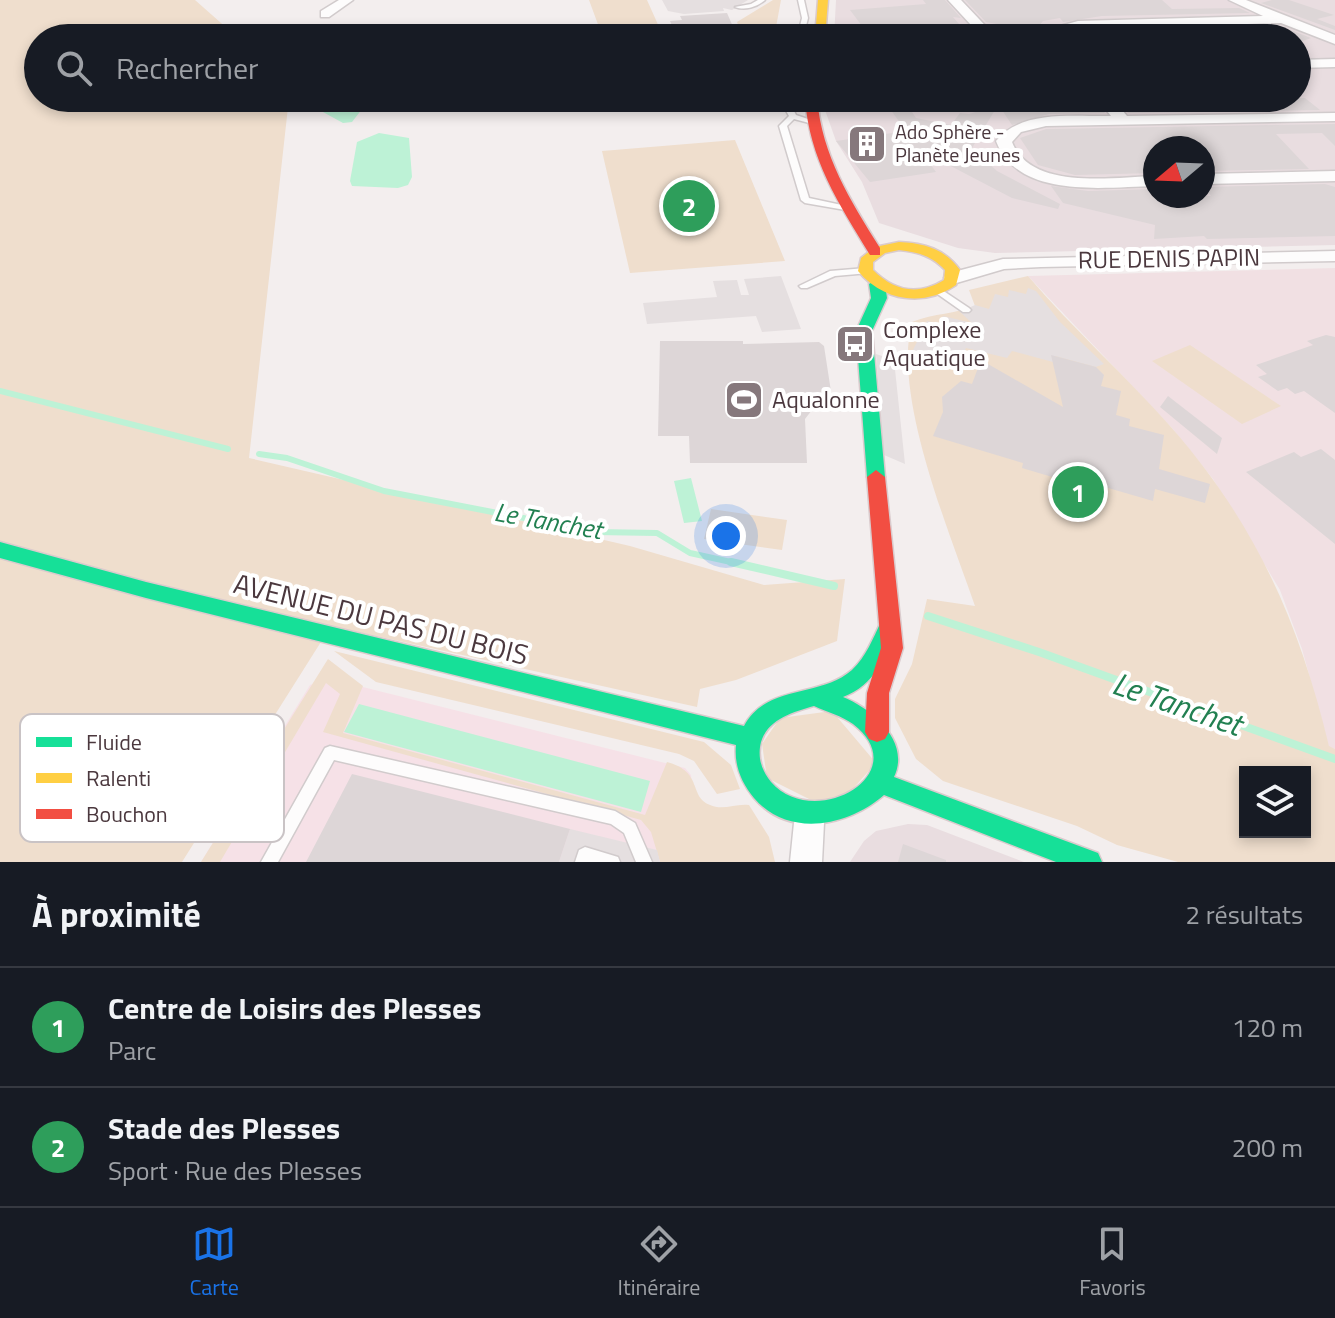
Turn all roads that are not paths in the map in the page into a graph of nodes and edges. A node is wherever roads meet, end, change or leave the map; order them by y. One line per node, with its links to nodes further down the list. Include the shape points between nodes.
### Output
1 (347, 0): 8 (street)
2 (762, 0): 7 (lane)
3 (801, 0): 10 (lane)
4 (954, 0): 12 (street)
5 (1235, 0): 9 (street)
6 (820, 3): 11 (street)
7 (738, 7)
8 (325, 14)
9 (1281, 19): 13 (street); 14 (street)
10 (804, 24)
11 (820, 24)
12 (977, 24)
13 (1112, 24)
14 (1294, 24)
15 (1311, 31): 16 (street)
16 (1335, 40)
17 (1335, 63): 18 (street)
18 (1311, 64)
19 (791, 112): 22 (lane)
20 (812, 112): 25 (street)
21 (1115, 112): 24 (street)
22 (793, 116): 25 (lane); 29 (lane, via 783,126 805,200)
23 (1335, 117): 24 (street)
24 (1122, 120): 28 (street, via 1030,124 1008,134 1005,149 1021,166 1065,181)
25 (813, 122): 29 (street, via 831,176)
26 (1335, 176): 27 (street)
27 (1215, 179)
28 (1143, 181)
29 (850, 209): 30 (street); 31 (street)
30 (899, 246): 31 (street); 33 (street)
31 (875, 252): 35 (street, via 866,261)
32 (1335, 256): 34 (street, RUE DENIS PAPIN)
33 (943, 258): 34 (street, RUE DENIS PAPIN); 37 (street, via 953,270)
34 (1003, 264): 37 (street, RUE DENIS PAPIN)
35 (872, 278): 36 (lane, via 833,273); 37 (street, via 897,293); 39 (street, via 879,298 864,331)
36 (804, 286)
37 (938, 288): 38 (lane); 39 (street, via 890,313)
38 (966, 310)
39 (867, 344): 41 (street)
40 (0, 550): 44 (street, AVENUE DU PAS DU BOIS)
41 (889, 628): 42 (street, via 864,672); 43 (street, via 893,658 878,691)
42 (821, 699): 43 (street, via 862,716); 44 (street, via 777,706)
43 (877, 732): 45 (street, via 885,749)
44 (750, 738): 46 (street, via 750,772 759,789 772,804)
45 (886, 785): 46 (street, via 878,800 848,821); 54 (street)
46 (809, 823): 53 (street)
47 (284, 835): 52 (lane, via 330,753 615,818 630,828)
48 (280, 842): 49 (lane)
49 (269, 862)
50 (583, 862): 51 (lane, via 585,855)
51 (612, 862)
52 (644, 862)
53 (806, 862)
54 (1089, 862)

